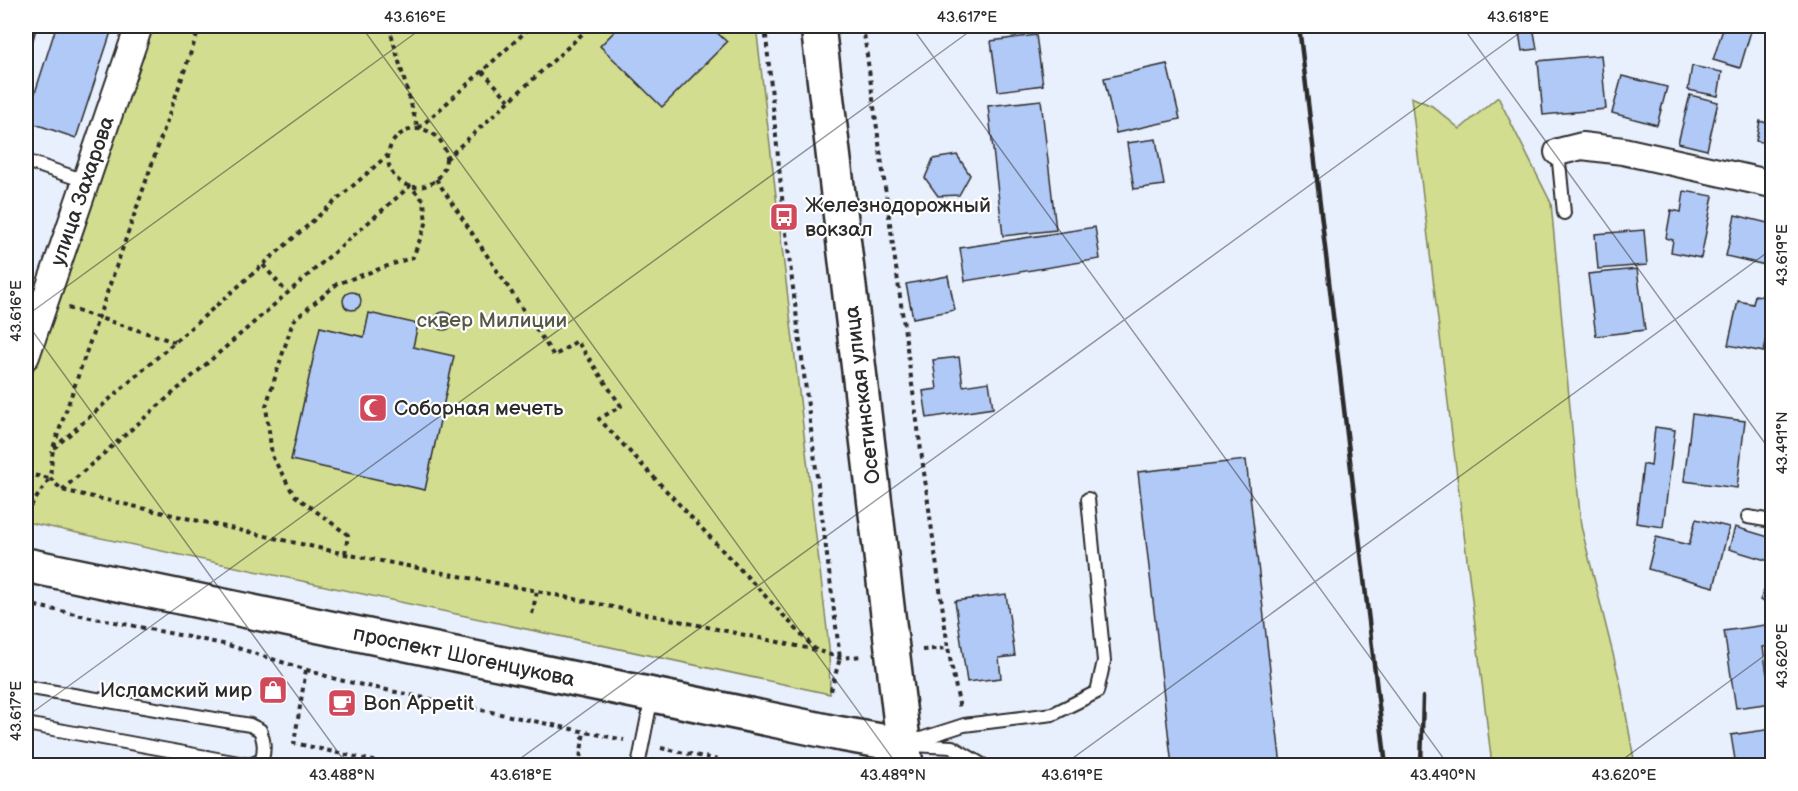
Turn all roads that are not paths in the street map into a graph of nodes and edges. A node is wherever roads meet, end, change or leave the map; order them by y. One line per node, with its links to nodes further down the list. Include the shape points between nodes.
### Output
1 (26, 26): 4 (lane)
2 (139, 26): 7 (street, улица Захарова)
3 (818, 26): 18 (main road, Осетинская улица)
4 (26, 38)
5 (1558, 152): 8 (street, via 1582,146 1623,151); 9 (lane)
6 (26, 161): 7 (lane)
7 (85, 181): 10 (street, улица Захарова)
8 (1773, 184)
9 (1564, 213)
10 (26, 356)
11 (1088, 499): 18 (lane, via 1104,660 1097,692 1053,714 964,725)
12 (1748, 517): 13 (lane)
13 (1773, 521)
14 (26, 565): 16 (main road, проспект Шогенцукова)
15 (26, 687): 17 (lane, via 250,725 260,730 265,749 262,760 250,765)
16 (652, 695): 18 (main road, проспект Шогенцукова, via 836,733); 19 (lane)
17 (26, 724)
18 (905, 755): 20 (lane, via 952,747)
19 (638, 765)
20 (984, 765)

